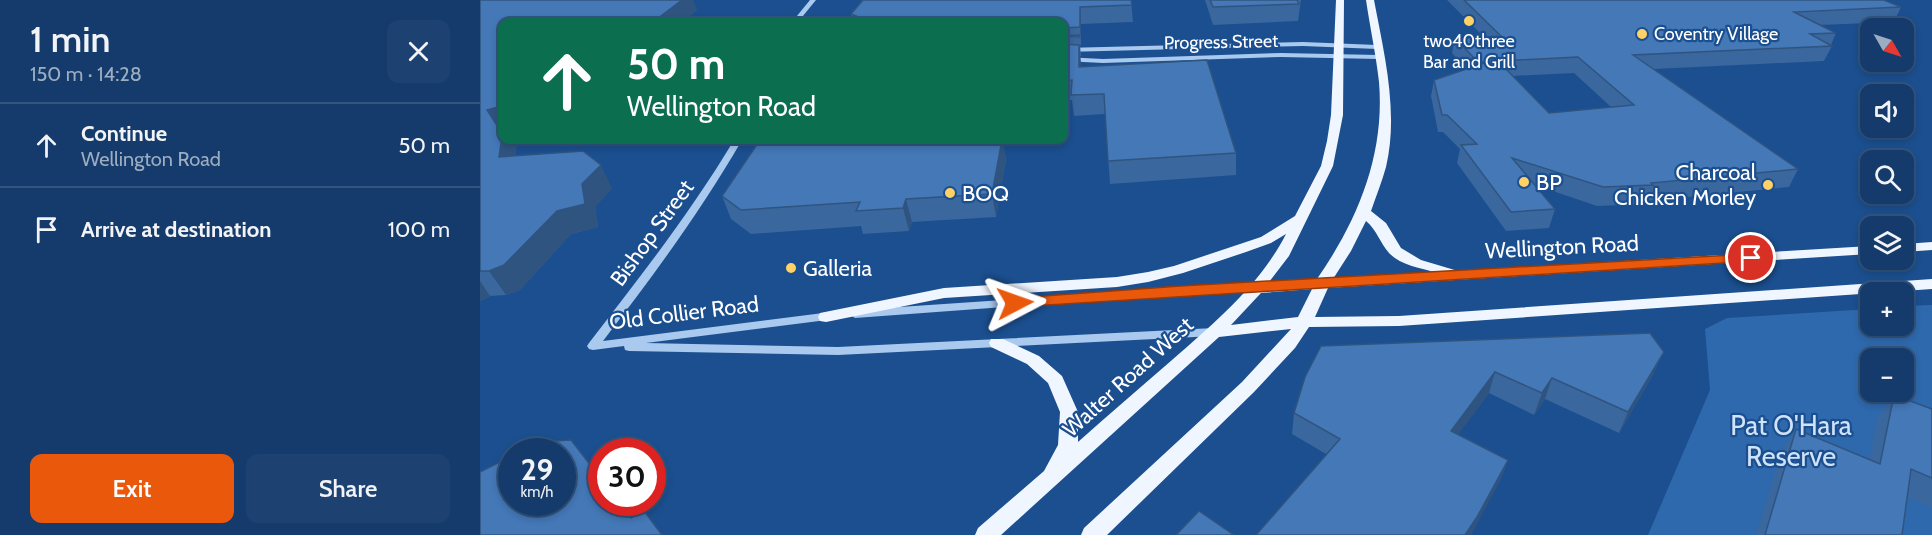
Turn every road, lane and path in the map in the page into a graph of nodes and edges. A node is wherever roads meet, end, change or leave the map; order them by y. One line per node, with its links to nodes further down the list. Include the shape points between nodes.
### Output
1 (813, 0): 4 (street)
2 (1340, 0): 6 (main road, Walter Road West)
3 (1370, 0): 7 (main road)
4 (798, 18)
5 (1068, 50): 6 (street, Progress Street)
6 (1340, 51): 7 (street, Progress Street); 8 (street, Progress Street); 11 (main road, Walter Road West, via 1333,141 1327,166)
7 (1378, 52): 10 (main road, via 1384,83 1384,125 1380,165)
8 (1068, 59)
9 (736, 144): 23 (street, Bishop Street, via 650,273)
10 (1364, 212): 15 (main road, via 1381,226 1395,251 1416,263); 16 (main road)
11 (1302, 218): 18 (main road, Walter Road West, via 1282,256); 19 (main road, via 1266,240 1148,277 944,293)
12 (1932, 246): 13 (main road)
13 (1914, 247)
14 (1860, 251): 15 (main road, Wellington Road)
15 (1466, 276): 16 (main road, Wellington Road)
16 (1322, 284): 18 (main road, Wellington Road); 20 (main road)
17 (1932, 284): 20 (main road, via 1399,321)
18 (1257, 288): 19 (street, Old Collier Road); 21 (main road, Walter Road West)
19 (826, 317): 23 (street, Old Collier Road)
20 (1304, 322): 21 (main road); 26 (main road, via 1248,387)
21 (1214, 332): 22 (street, Old Collier Road); 24 (main road, Walter Road West)
22 (998, 343): 23 (street, Old Collier Road, via 838,351); 24 (main road, via 1034,360 1056,380 1069,412 1068,445)
23 (593, 346)
24 (1048, 481): 25 (main road, Walter Road West)
25 (986, 535)
26 (1092, 535)

